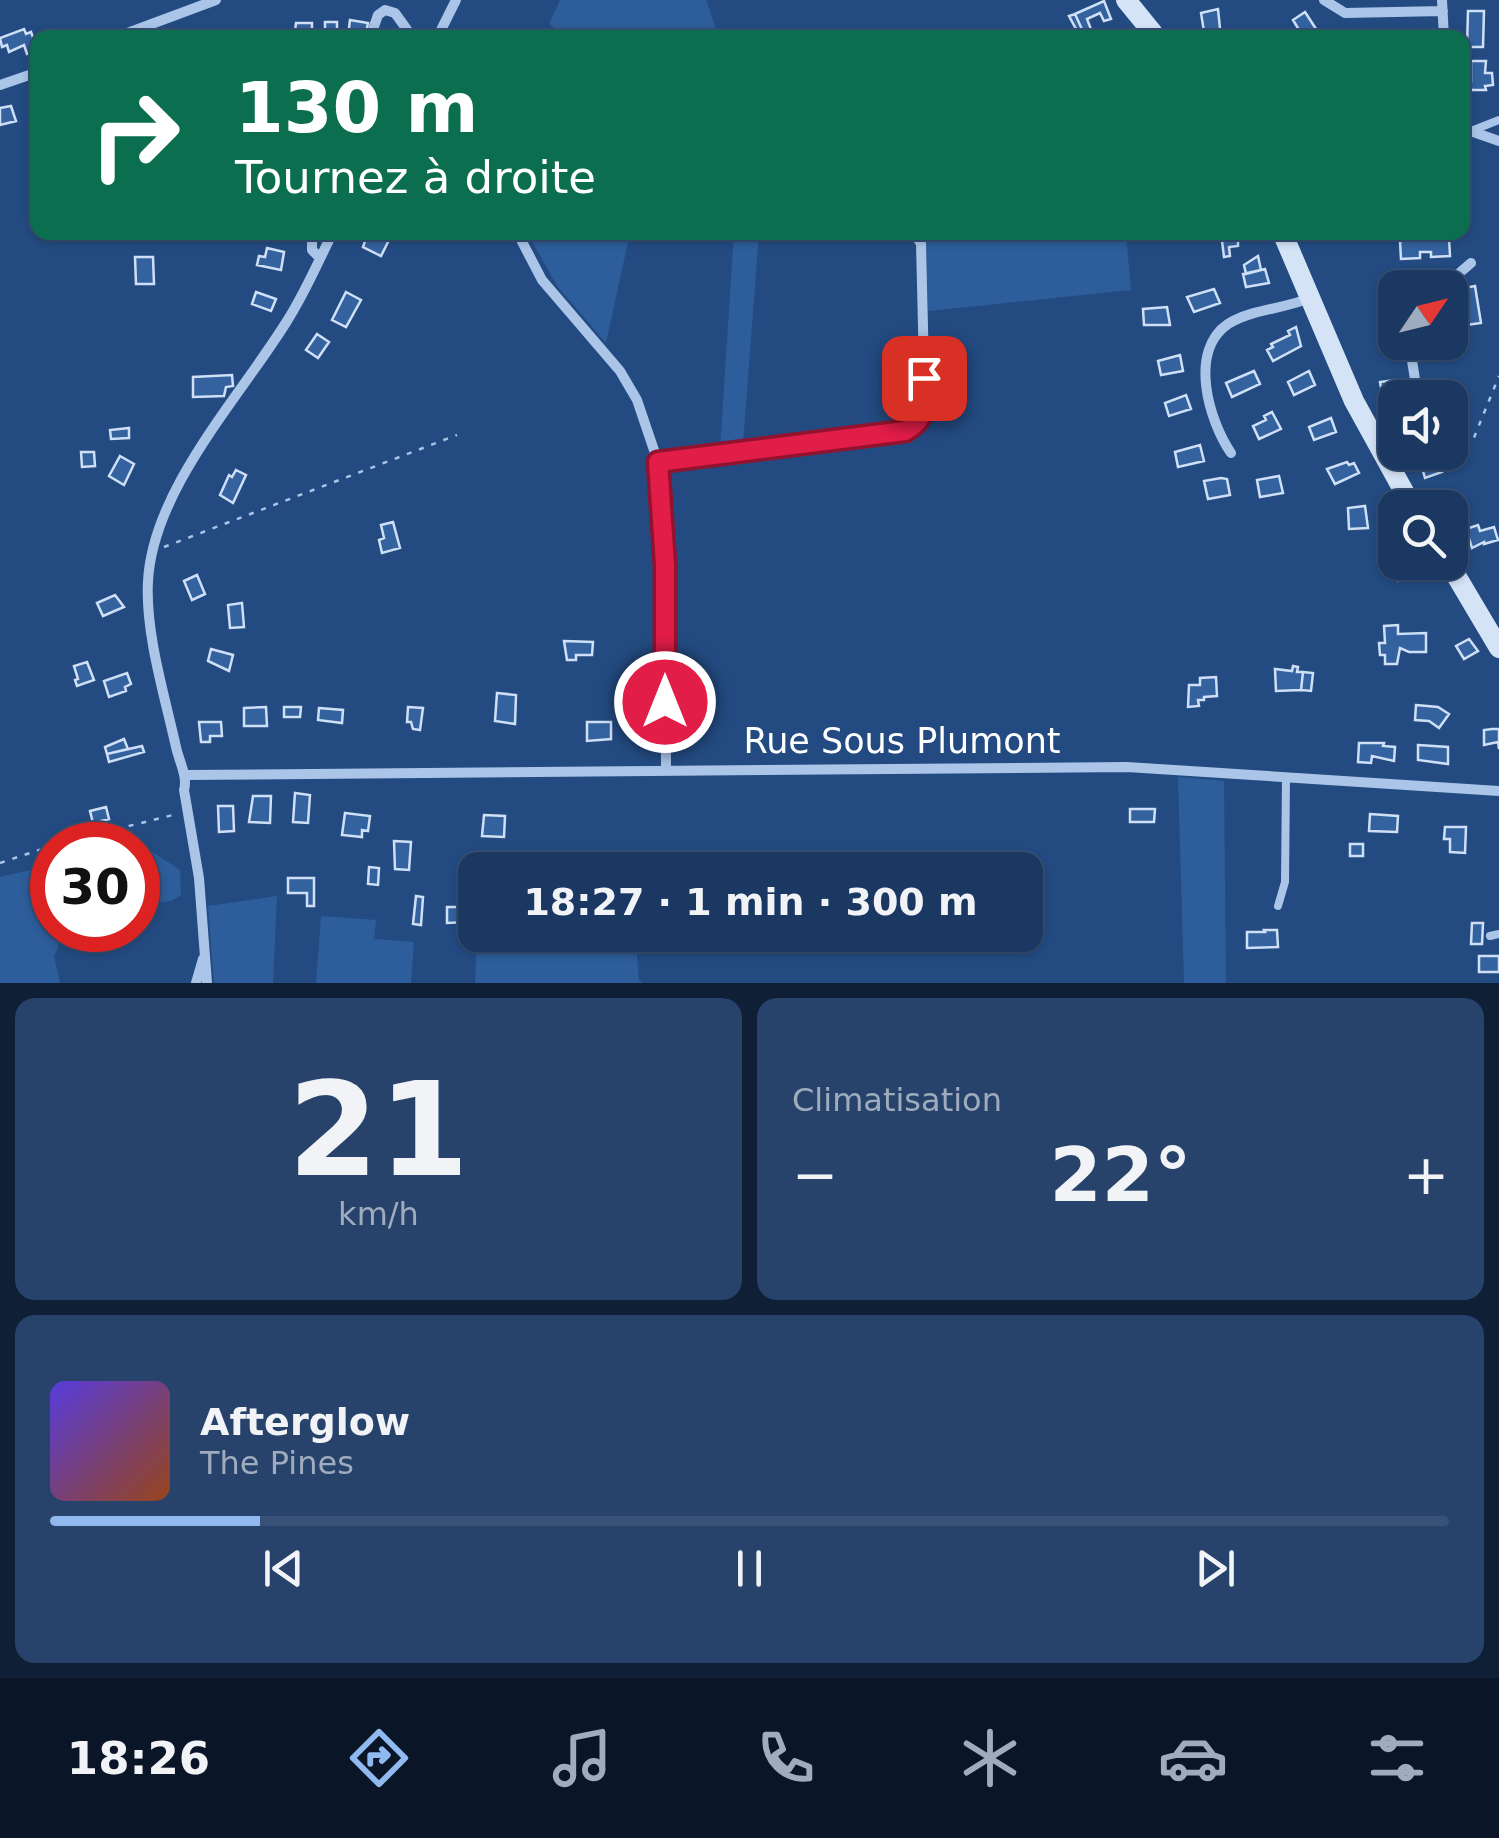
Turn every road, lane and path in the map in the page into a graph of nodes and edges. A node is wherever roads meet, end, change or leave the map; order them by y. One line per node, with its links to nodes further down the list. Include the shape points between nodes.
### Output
1 (216, 0): 6 (street)
2 (456, 0): 9 (street)
3 (1126, 0): 10 (main road)
4 (1324, 0): 5 (street, via 1345,13)
5 (1442, 5): 11 (street)
6 (135, 30)
7 (373, 30): 8 (street, via 385,10)
8 (407, 30)
9 (441, 30)
10 (1150, 30)
11 (1444, 30)
12 (30, 75): 13 (street)
13 (0, 85)
14 (1499, 120): 15 (lane)
15 (1470, 128)
16 (1470, 130): 17 (street)
17 (1499, 141)
18 (312, 240): 23 (street)
19 (329, 240): 23 (street)
20 (521, 240): 32 (street, via 542,280 620,372)
21 (918, 240): 32 (street, via 925,411 916,425)
22 (1285, 240): 26 (main road)
23 (320, 258): 33 (street, via 288,320 188,471)
24 (1471, 264): 25 (street)
25 (1463, 270)
26 (1310, 298): 29 (main road, via 1354,401); 31 (street, via 1242,317 1212,340 1206,377 1218,435)
27 (1499, 376): 30 (path)
28 (457, 435): 33 (path)
29 (1378, 437)
30 (1468, 441)
31 (1231, 453)
32 (658, 462): 36 (street)
33 (152, 550): 37 (street, via 150,620)
34 (1459, 580): 35 (main road)
35 (1499, 648)
36 (666, 770): 37 (street, Rue Sous Plumont); 38 (street, Rue Sous Plumont, via 1127,767)
37 (184, 775): 40 (street)
38 (1286, 777): 39 (street, Rue Sous Plumont); 44 (lane)
39 (1499, 791)
40 (187, 812): 41 (path); 45 (street)
41 (146, 822)
42 (30, 852): 43 (path)
43 (0, 862)
44 (1278, 906)
45 (205, 953): 46 (street); 47 (street)
46 (196, 983)
47 (207, 983)

